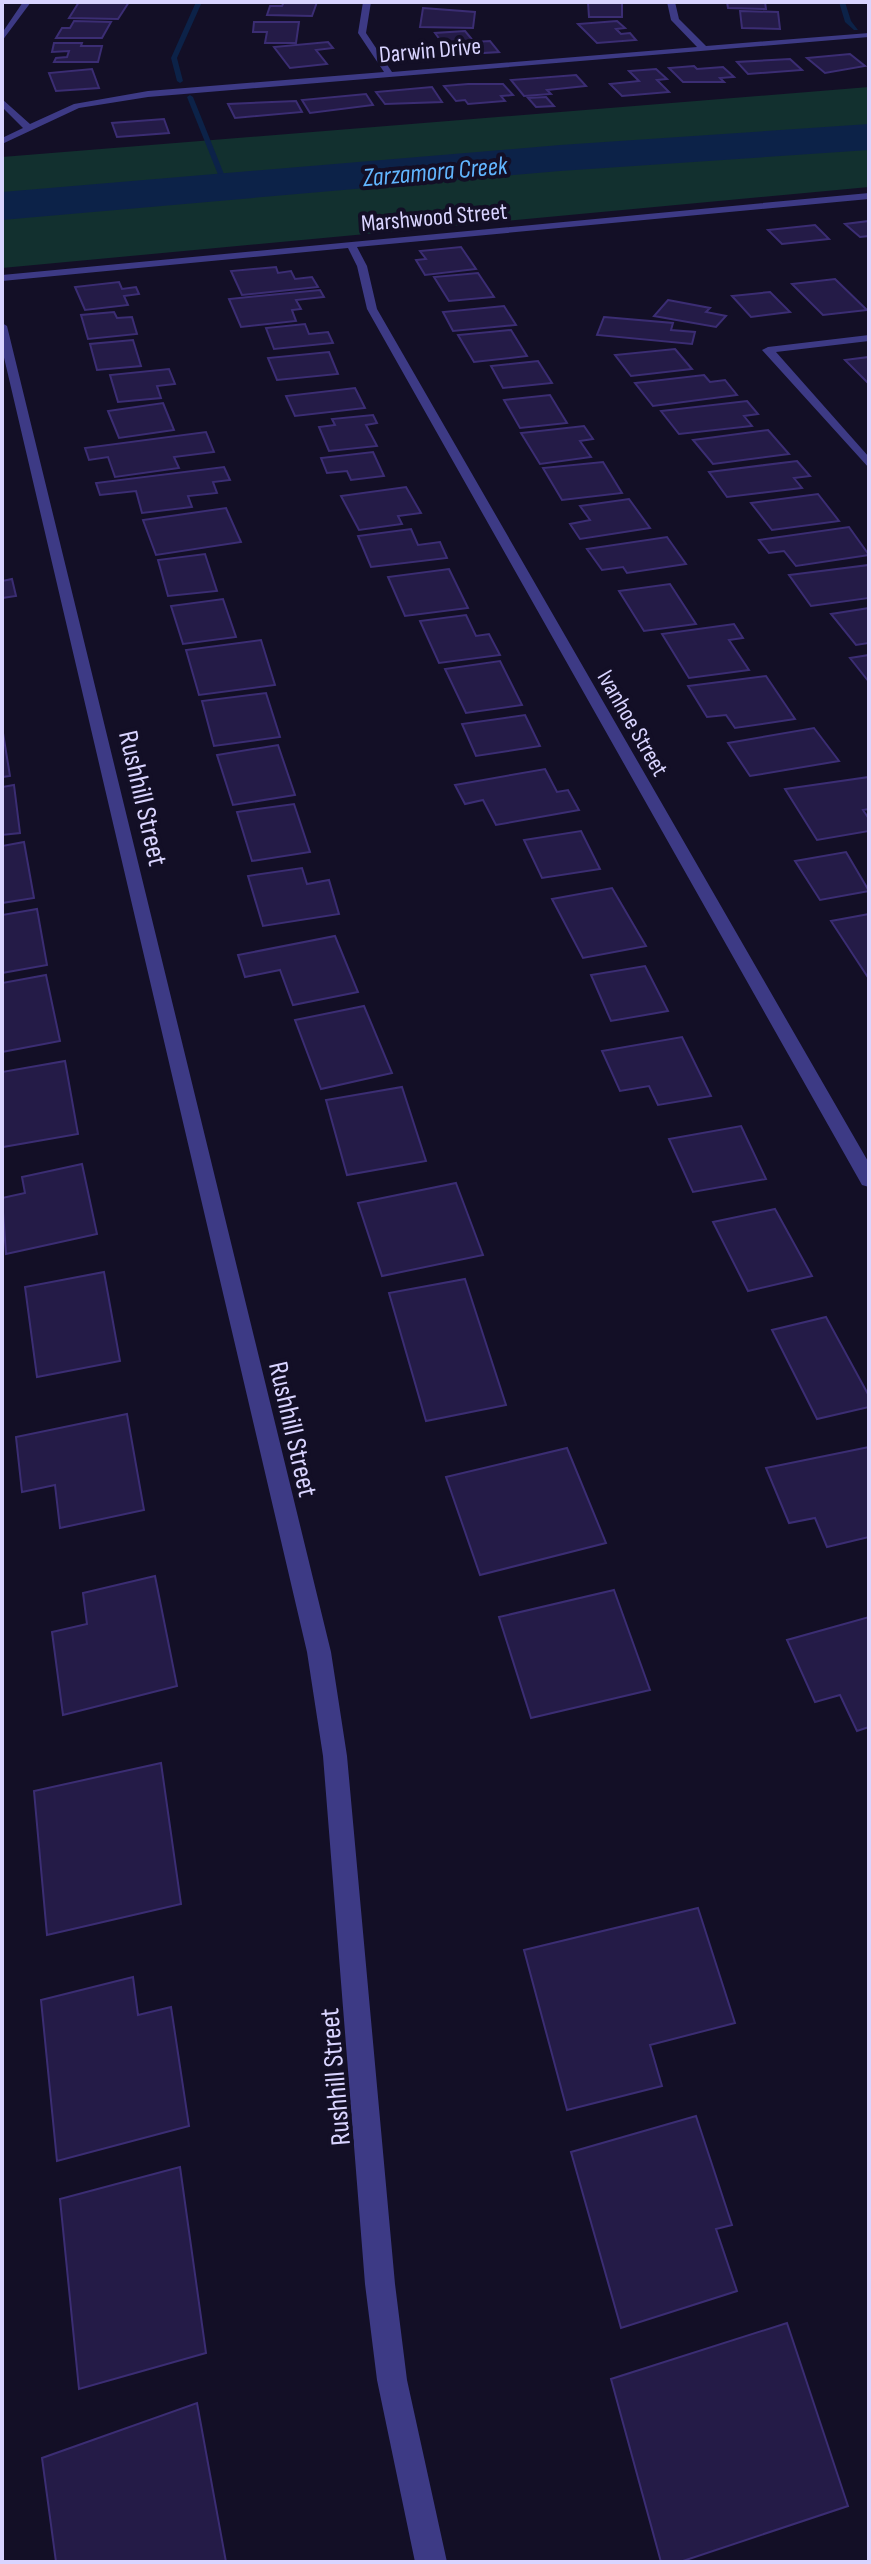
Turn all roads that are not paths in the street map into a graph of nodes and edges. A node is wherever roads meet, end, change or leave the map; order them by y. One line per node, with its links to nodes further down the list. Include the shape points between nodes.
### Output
1 (27, 2): 5 (street)
2 (367, 2): 7 (street, via 362,33)
3 (671, 2): 6 (street, via 675,20)
4 (869, 35): 6 (street, Darwin Drive)
5 (2, 39)
6 (704, 49): 7 (street, Darwin Drive)
7 (389, 74): 9 (street, Darwin Drive, via 106,99 77,106)
8 (2, 102): 9 (street)
9 (30, 129): 10 (street, Darwin Drive)
10 (2, 141)
11 (869, 196): 12 (street, Marshwood Street)
12 (351, 245): 13 (street, Marshwood Street); 17 (street, Ivanhoe Street, via 372,309)
13 (2, 278)
14 (2, 326): 18 (street, Rushhill Street, via 319,1652 335,1756 380,2284 392,2380)
15 (869, 338): 16 (street, via 768,350)
16 (869, 464)
17 (869, 1180)
18 (431, 2562)

